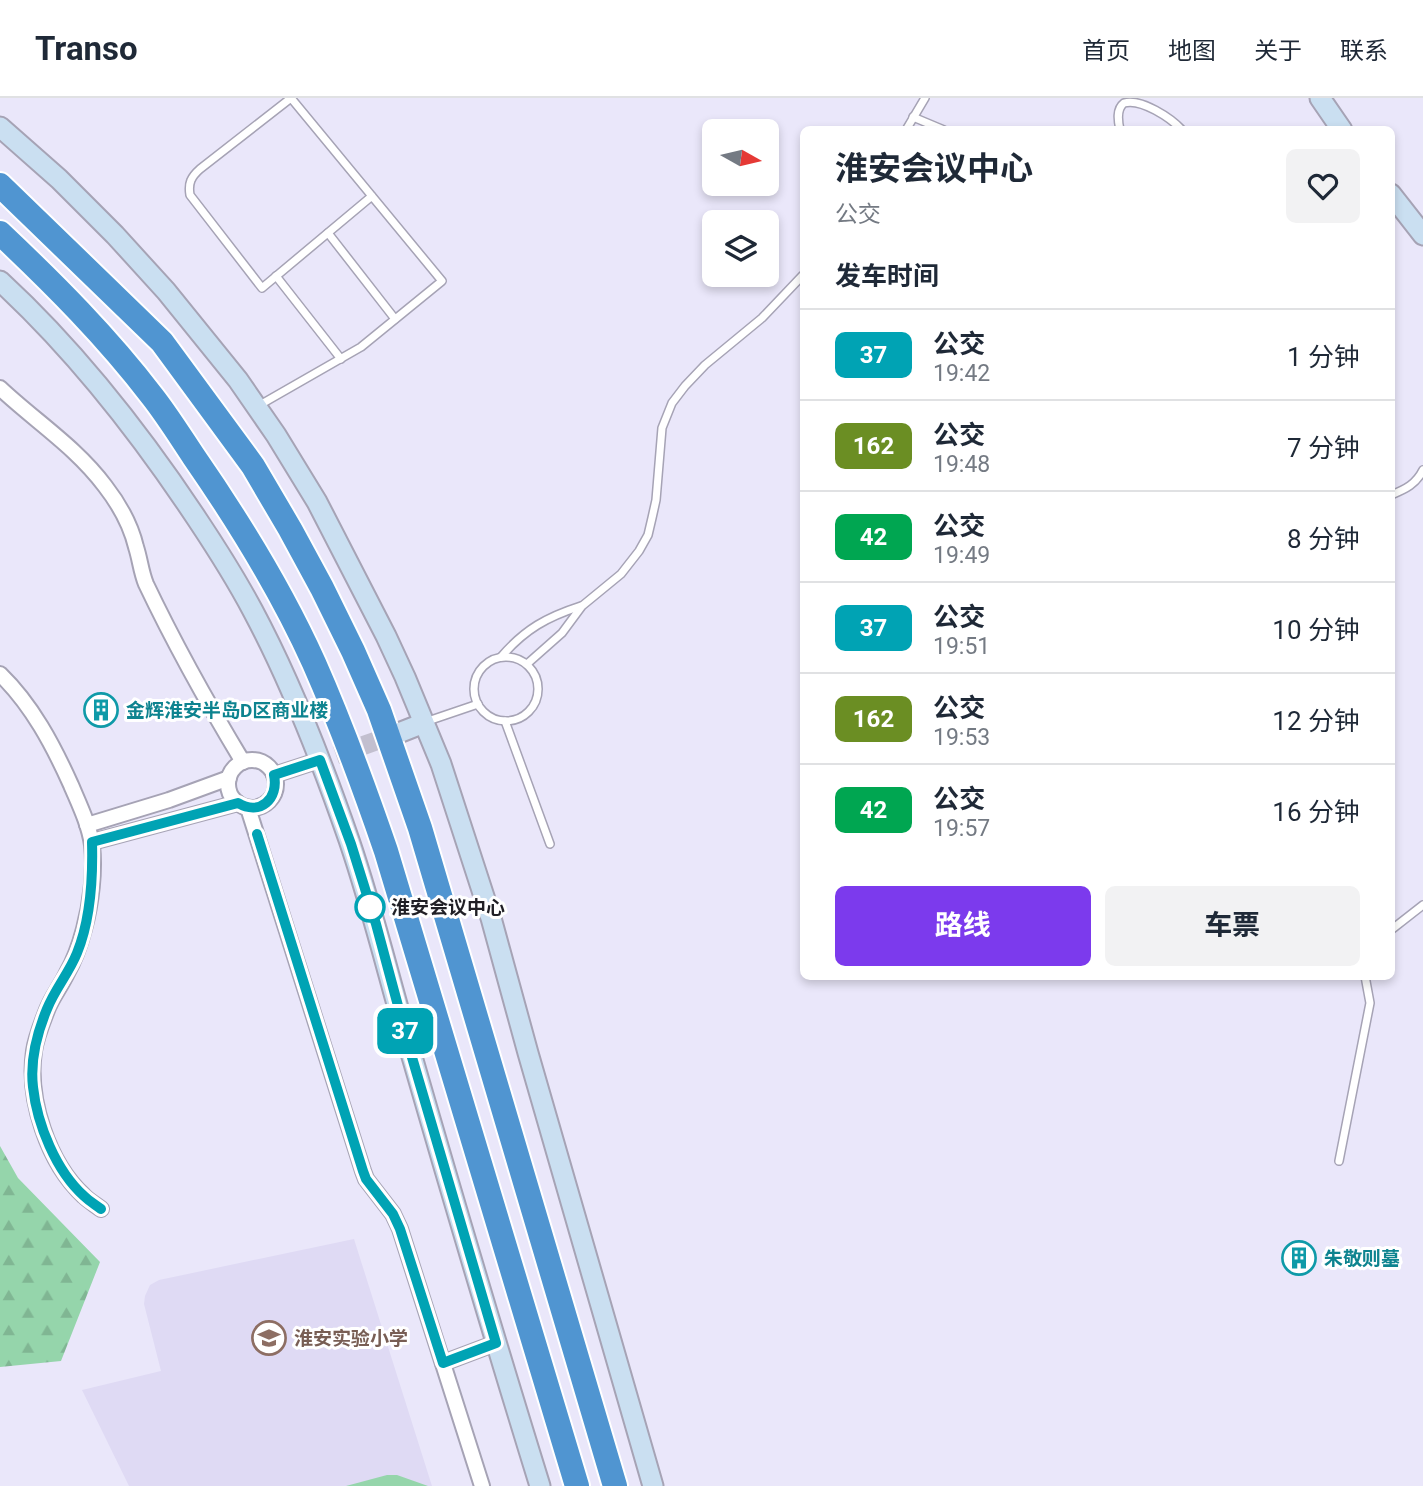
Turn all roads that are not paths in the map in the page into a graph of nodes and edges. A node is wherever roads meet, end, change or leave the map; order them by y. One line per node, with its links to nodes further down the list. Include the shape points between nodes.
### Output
1 (925, 98): 3 (lane)
2 (1320, 98): 8 (main road)
3 (914, 117): 4 (lane); 5 (lane)
4 (908, 126)
5 (935, 126)
6 (1119, 126): 7 (lane, via 1123,104 1141,99)
7 (1177, 126)
8 (1339, 126)
9 (0, 127): 22 (main road, via 115,235 193,323)
10 (0, 185): 51 (highway, via 162,342 253,466 353,651 379,710 424,840)
11 (372, 196): 14 (lane); 16 (lane, via 291,98 200,169 190,180 190,195 262,288); 19 (lane, via 442,281)
12 (1395, 199): 15 (main road)
13 (0, 233): 50 (highway, via 107,341 153,397 247,538 313,661 386,851)
14 (328, 233): 16 (lane); 19 (lane)
15 (1423, 235)
16 (276, 276): 20 (lane)
17 (800, 278): 25 (lane, via 753,327 705,365 672,403 662,428 648,535 621,574)
18 (0, 281): 33 (main road, via 100,386 185,502 253,610)
19 (395, 319): 20 (lane)
20 (341, 359): 22 (lane)
21 (0, 388): 34 (street, via 79,455 120,508 144,579)
22 (257, 407): 31 (main road, via 317,502 381,626)
23 (1423, 470): 24 (lane, via 1413,484)
24 (1395, 494)
25 (582, 606): 26 (lane, via 541,621); 27 (lane, via 562,634)
26 (501, 657): 27 (lane); 29 (lane, via 477,674 474,694)
27 (527, 664): 30 (lane, via 537,681 536,700 524,715)
28 (0, 674): 38 (street, via 43,729 63,764)
29 (478, 704): 30 (lane, via 489,716); 31 (lane)
30 (505, 721): 40 (lane)
31 (424, 723): 32 (main road); 52 (main road, via 491,918)
32 (396, 734)
33 (328, 758): 35 (street); 46 (main road)
34 (243, 762): 35 (street, via 258,761); 36 (street)
35 (274, 775): 37 (street, via 275,792 270,799 258,807)
36 (229, 778): 37 (street, via 230,793); 38 (street)
37 (243, 805): 39 (street); 47 (street, via 363,1171 400,1229)
38 (87, 825): 39 (street)
39 (92, 842): 45 (street, via 85,927 37,1038 33,1087 54,1156 84,1196)
40 (550, 844)
41 (1423, 905): 42 (lane)
42 (1395, 927)
43 (1367, 980): 44 (lane, via 1370,1003)
44 (1339, 1161)
45 (101, 1209)
46 (496, 1343): 47 (street); 49 (main road)
47 (443, 1363): 48 (street)
48 (482, 1486)
49 (540, 1486)
50 (577, 1486)
51 (615, 1486)
52 (653, 1486)

